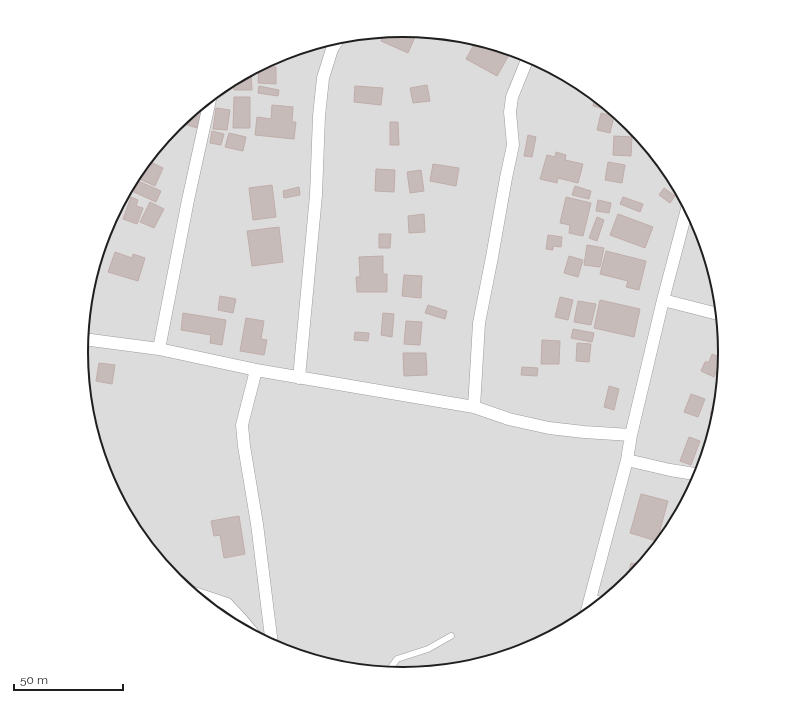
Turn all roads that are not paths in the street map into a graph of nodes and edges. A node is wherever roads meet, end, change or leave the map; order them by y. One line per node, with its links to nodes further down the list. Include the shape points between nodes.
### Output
1 (335, 45): 10 (street, via 323,78 316,195)
2 (526, 62): 11 (street, via 512,97 510,112 513,145 479,324)
3 (210, 104): 8 (street)
4 (686, 213): 5 (street)
5 (663, 300): 6 (street); 12 (street)
6 (716, 314)
7 (89, 340): 8 (street)
8 (159, 349): 9 (street)
9 (256, 370): 10 (street); 21 (street, via 242,425)
10 (299, 378): 11 (street)
11 (474, 407): 12 (street, via 509,419 549,428)
12 (631, 435): 13 (street)
13 (627, 460): 14 (street); 16 (street)
14 (695, 474)
15 (206, 597): 19 (street, via 227,604)
16 (590, 600): 17 (street); 18 (street)
17 (596, 601)
18 (588, 607)
19 (246, 625)
20 (451, 636): 22 (lane, via 428,649 397,659)
21 (271, 638)
22 (392, 666)

